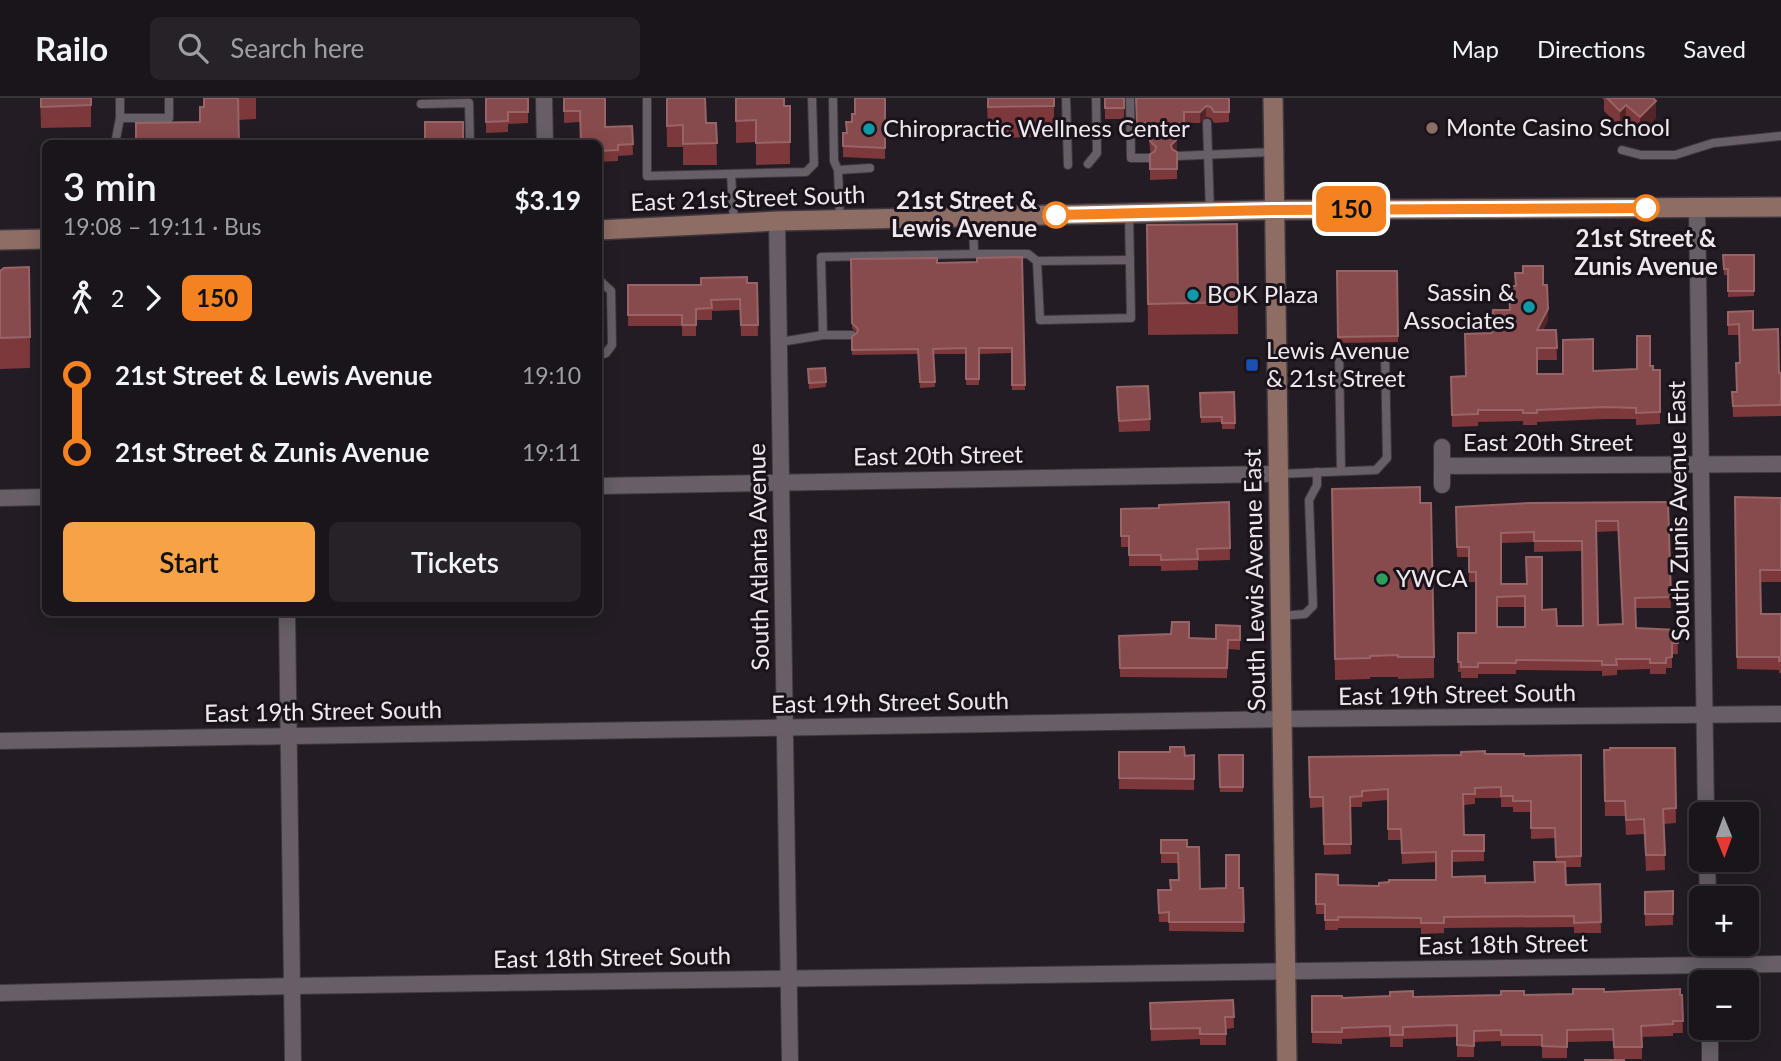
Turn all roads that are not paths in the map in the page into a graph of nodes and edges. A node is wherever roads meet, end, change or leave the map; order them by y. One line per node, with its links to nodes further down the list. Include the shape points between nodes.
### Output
1 (120, 98): 12 (lane)
2 (169, 98): 12 (lane, via 169,118)
3 (544, 98): 17 (street)
4 (647, 98): 27 (lane, via 647,176)
5 (812, 98): 27 (lane, via 814,164 806,172)
6 (1066, 98): 24 (lane)
7 (1096, 98): 23 (lane, via 1097,153)
8 (1130, 98): 22 (lane, via 1131,159)
9 (1273, 98): 19 (main road, South Lewis Avenue East)
10 (833, 100): 26 (lane)
11 (421, 104): 16 (lane, via 470,103)
12 (121, 118): 15 (lane)
13 (1207, 123): 20 (lane)
14 (1781, 136): 18 (lane, via 1713,143 1675,155)
15 (116, 140)
16 (470, 140)
17 (545, 140)
18 (1622, 150)
19 (1274, 152): 20 (lane); 30 (main road, South Lewis Avenue East)
20 (1208, 155): 21 (lane); 31 (lane)
21 (1177, 156)
22 (1150, 158)
23 (1088, 164)
24 (1068, 165)
25 (870, 168): 26 (lane)
26 (838, 170): 34 (lane)
27 (731, 174): 36 (lane)
28 (1781, 207): 29 (main road, East 21st Street South)
29 (1697, 208): 30 (main road, East 21st Street South); 50 (street, South Zunis Avenue East)
30 (1275, 210): 31 (main road, East 21st Street South); 54 (main road, South Lewis Avenue East)
31 (1210, 212): 32 (main road, East 21st Street South)
32 (1129, 214): 33 (main road, East 21st Street South); 41 (lane)
33 (973, 217): 34 (main road, East 21st Street South); 40 (lane)
34 (840, 220): 35 (main road, East 21st Street South)
35 (777, 221): 36 (main road, East 21st Street South); 46 (street, South Atlanta Avenue)
36 (734, 223): 37 (main road, East 21st Street South)
37 (602, 230)
38 (42, 239): 39 (main road)
39 (0, 240)
40 (974, 254): 42 (lane, via 1028,254); 44 (lane, via 821,257)
41 (1130, 260): 42 (lane); 42 (lane, via 1131,318 1040,320)
42 (1037, 261)
43 (602, 283): 47 (lane, via 611,291 612,345)
44 (823, 335): 45 (lane); 46 (lane)
45 (852, 335)
46 (780, 342): 55 (street, South Atlanta Avenue)
47 (602, 355)
48 (1442, 447): 51 (street, East 20th Street)
49 (1781, 464): 50 (street, East 20th Street)
50 (1701, 465): 51 (street, East 20th Street); 63 (street, South Zunis Avenue East)
51 (1442, 466): 56 (street, East 20th Street)
52 (1341, 471): 52 (lane, via 1376,470 1387,458 1385,352 1339,352); 53 (lane)
53 (1317, 472): 54 (lane); 61 (lane, via 1317,485 1309,500 1313,606 1305,614)
54 (1278, 474): 55 (street, East 20th Street); 61 (main road, South Lewis Avenue East)
55 (781, 482): 57 (street, East 20th Street); 65 (street, South Atlanta Avenue)
56 (1442, 485)
57 (602, 486)
58 (42, 497): 59 (street)
59 (0, 498)
60 (287, 616): 66 (street)
61 (1280, 616): 64 (main road, South Lewis Avenue East)
62 (1781, 714): 63 (street, East 19th Street South)
63 (1705, 715): 64 (street, East 19th Street South); 68 (street, South Zunis Avenue East)
64 (1281, 719): 65 (street, East 19th Street South); 73 (main road, South Lewis Avenue East)
65 (785, 727): 66 (street, East 19th Street South); 75 (street, South Atlanta Avenue)
66 (289, 734): 67 (street, East 19th Street South); 76 (street)
67 (0, 741)
68 (1706, 802)
69 (1709, 956): 71 (street)
70 (1781, 964): 71 (street, East 18th Street)
71 (1709, 965): 72 (street); 73 (street, East 18th Street)
72 (1709, 970)
73 (1285, 971): 74 (street, East 18th Street); 81 (main road, South Lewis Avenue East)
74 (1226, 972): 75 (street, East 18th Street South)
75 (789, 978): 76 (street, East 18th Street South); 80 (street, South Atlanta Avenue)
76 (292, 986): 77 (street, East 18th Street South); 79 (street)
77 (0, 993)
78 (1710, 1040): 82 (street)
79 (293, 1061)
80 (790, 1061)
81 (1287, 1061)
82 (1710, 1061)

